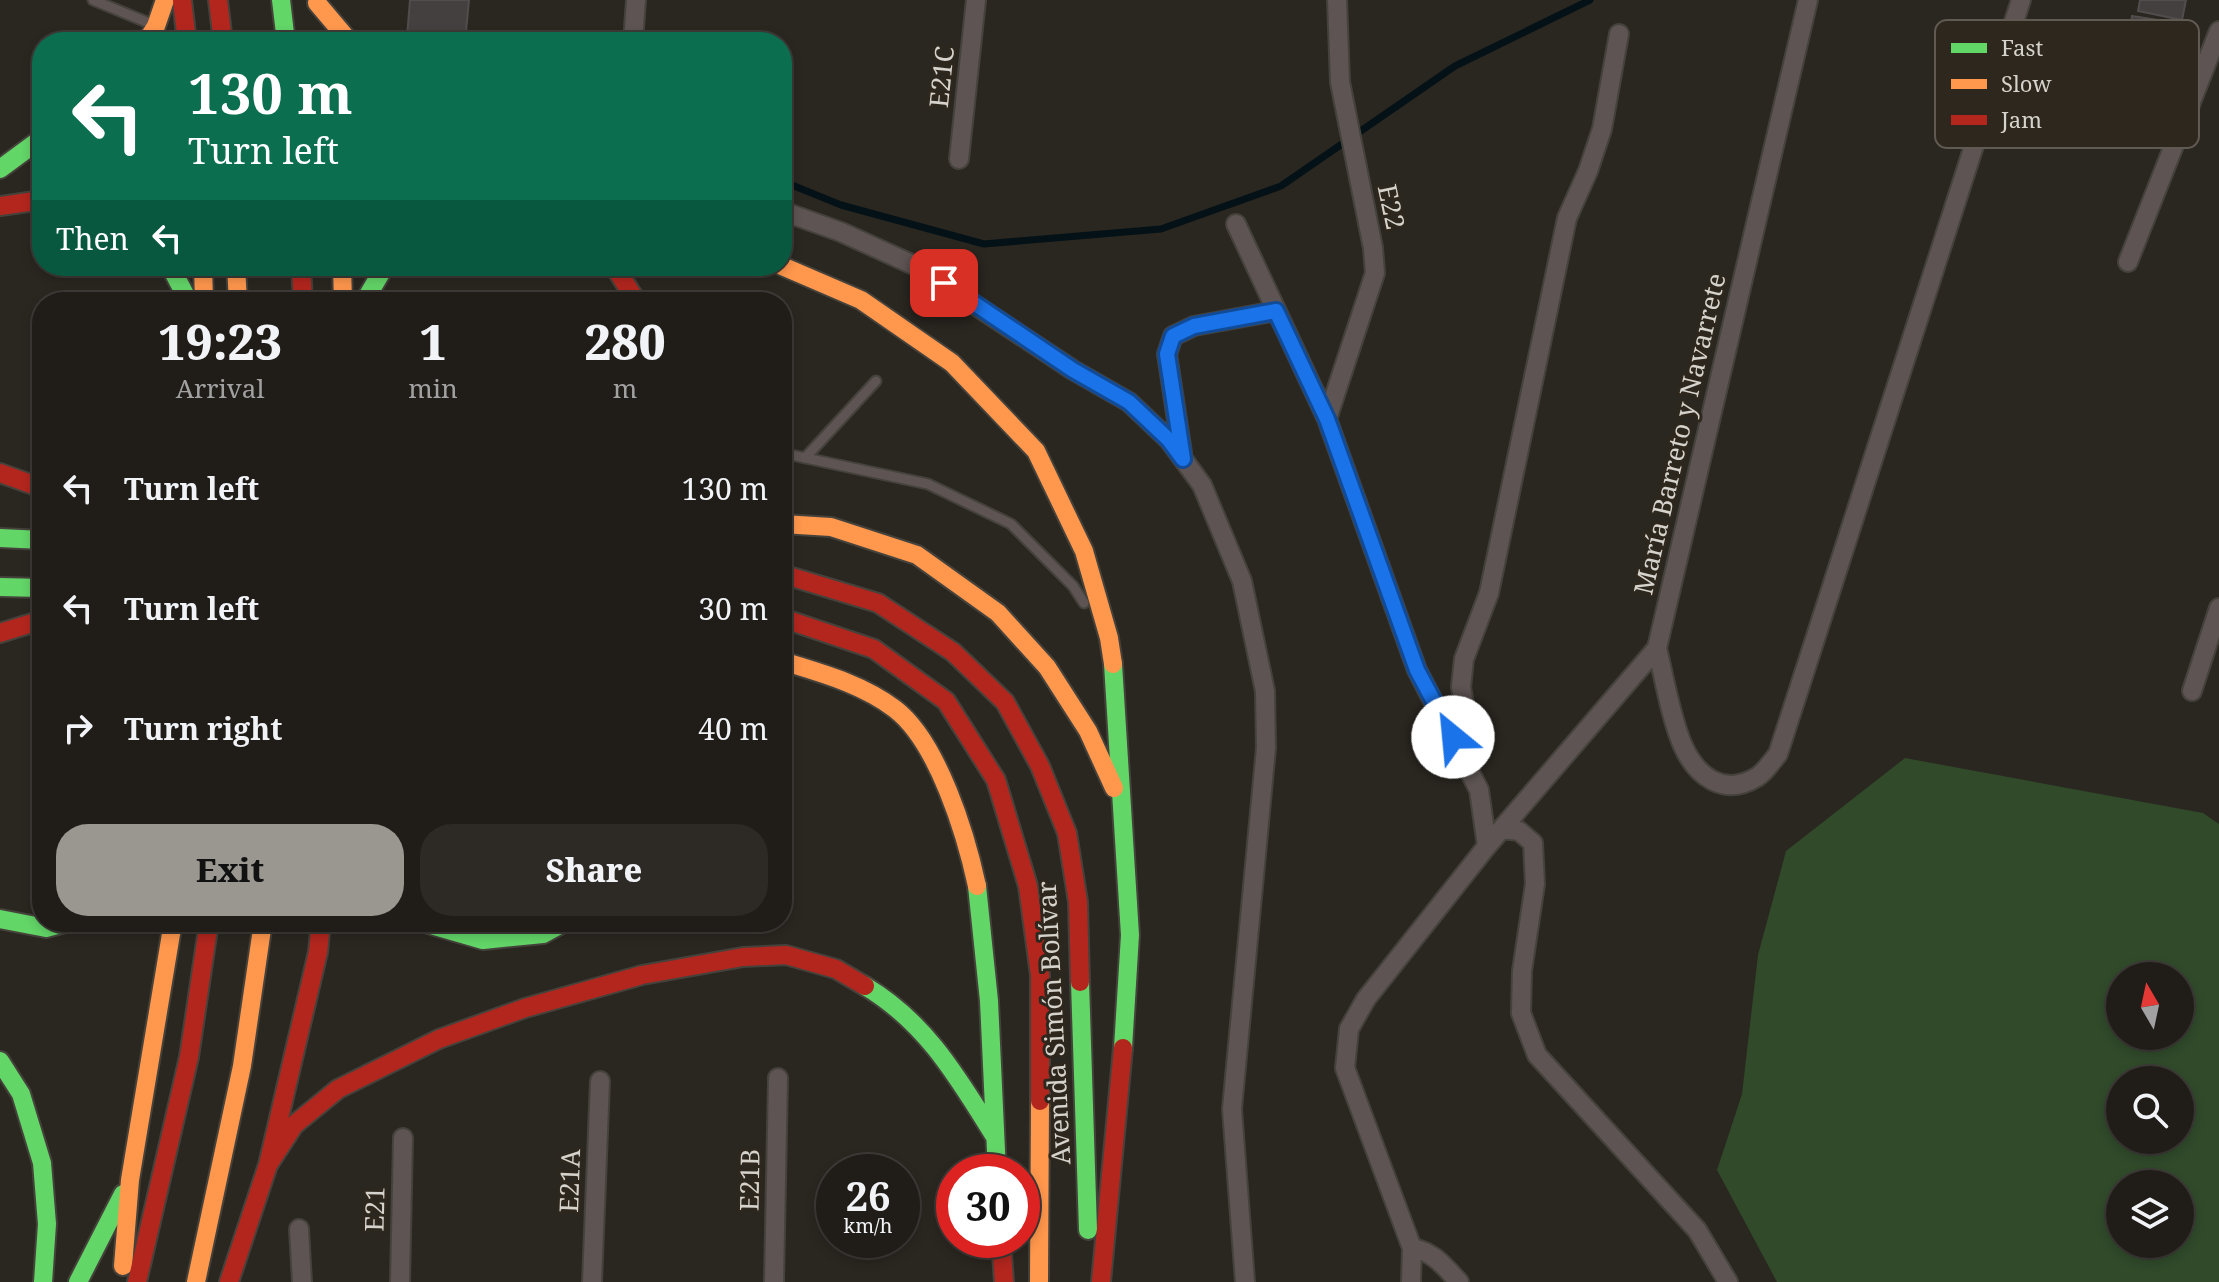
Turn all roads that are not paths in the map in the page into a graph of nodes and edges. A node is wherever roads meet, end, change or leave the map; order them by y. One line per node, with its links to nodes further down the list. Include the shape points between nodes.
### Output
1 (93, 0): 14 (lane)
2 (165, 0): 15 (highway)
3 (182, 0): 16 (highway)
4 (218, 0): 17 (highway)
5 (281, 0): 18 (highway)
6 (636, 0): 21 (street)
7 (976, 0): 27 (street, E21C)
8 (1808, 0): 58 (street, María Barreto y Navarrete)
9 (2021, 0): 12 (street)
10 (316, 2): 19 (highway); 20 (highway)
11 (1337, 2): 37 (street, E22, via 1340,82 1375,273)
12 (2015, 20)
13 (2219, 31): 23 (street)
14 (148, 32)
15 (152, 32)
16 (186, 32)
17 (222, 32)
18 (285, 32)
19 (322, 32)
20 (342, 32)
21 (634, 32)
22 (1619, 34): 61 (street, via 1602,129 1567,218 1489,593 1464,659 1461,687 1469,732)
23 (2199, 82)
24 (32, 145): 28 (highway)
25 (1973, 148): 58 (street, via 1778,754 1759,776 1725,787 1694,767 1681,744)
26 (2173, 148): 33 (street)
27 (959, 159)
28 (0, 169)
29 (32, 201): 30 (highway)
30 (0, 206)
31 (792, 215): 40 (street, via 918,267 1129,402)
32 (1236, 224): 35 (street)
33 (2128, 262)
34 (792, 270): 57 (highway, via 861,300 952,363 1036,451 1084,551)
35 (1276, 311): 37 (street); 40 (street, via 1194,326 1173,336 1167,354)
36 (876, 381): 39 (lane)
37 (1327, 419): 61 (street, via 1417,670)
38 (792, 455): 39 (lane)
39 (805, 458): 57 (lane, via 928,484 1011,524 1073,586)
40 (1183, 459): 98 (street, via 1202,485 1242,581 1265,691 1266,748 1232,1109)
41 (0, 473): 42 (highway)
42 (32, 484)
43 (0, 492): 44 (highway)
44 (32, 494)
45 (792, 525): 62 (highway, via 831,527 917,555 998,613 1047,667 1088,731)
46 (0, 538): 47 (highway)
47 (32, 540)
48 (792, 575): 96 (highway, Avenida Simón Bolívar, via 878,603 953,652 1005,702 1040,766 1067,833 1078,902)
49 (0, 587): 50 (highway)
50 (32, 588)
51 (2219, 608): 60 (street)
52 (0, 619): 53 (highway)
53 (32, 619)
54 (792, 621): 95 (highway, Avenida Simón Bolívar, via 874,649 946,701 996,780 1028,886 1040,975)
55 (32, 622): 56 (highway)
56 (0, 633)
57 (1109, 638): 62 (highway)
58 (1657, 648): 63 (street, María Barreto y Navarrete)
59 (792, 664): 76 (highway, via 851,683 897,710 923,742 957,809 977,885)
60 (2192, 691)
61 (1465, 760): 64 (street, via 1479,790)
62 (1124, 811): 97 (highway, via 1130,935)
63 (1502, 829): 64 (street, María Barreto y Navarrete); 101 (street, via 1519,831 1533,843 1535,884 1521,1013 1537,1055 1697,1230)
64 (1487, 846): 82 (street, María Barreto y Navarrete, via 1366,999 1349,1029 1345,1068)
65 (0, 919): 66 (highway)
66 (32, 925)
67 (171, 932): 80 (highway)
68 (208, 932): 87 (highway, via 189,1057)
69 (262, 932): 88 (highway, via 242,1066)
70 (320, 932): 79 (highway)
71 (453, 932): 72 (highway, via 483,940)
72 (547, 932)
73 (0, 1061): 84 (highway, via 21,1094 42,1163 47,1224)
74 (778, 1078): 93 (street, E21B)
75 (600, 1081): 92 (street, E21A)
76 (995, 1137): 78 (highway); 79 (highway, via 924,1032 880,995 836,969 786,955 642,975 439,1039 338,1089 294,1125)
77 (403, 1138): 91 (street, E21)
78 (996, 1154)
79 (268, 1165): 89 (highway)
80 (130, 1180): 85 (highway); 86 (highway)
81 (299, 1229): 90 (street)
82 (1412, 1248): 99 (street, María Barreto y Navarrete); 100 (street, via 1438,1259)
83 (1002, 1258): 94 (highway)
84 (43, 1282)
85 (78, 1282)
86 (122, 1282)
87 (137, 1282)
88 (196, 1282)
89 (229, 1282)
90 (302, 1282)
91 (400, 1282)
92 (592, 1282)
93 (774, 1282)
94 (1004, 1282)
95 (1039, 1282)
96 (1089, 1282)
97 (1101, 1282)
98 (1245, 1282)
99 (1411, 1282)
100 (1459, 1282)
101 (1728, 1282)

